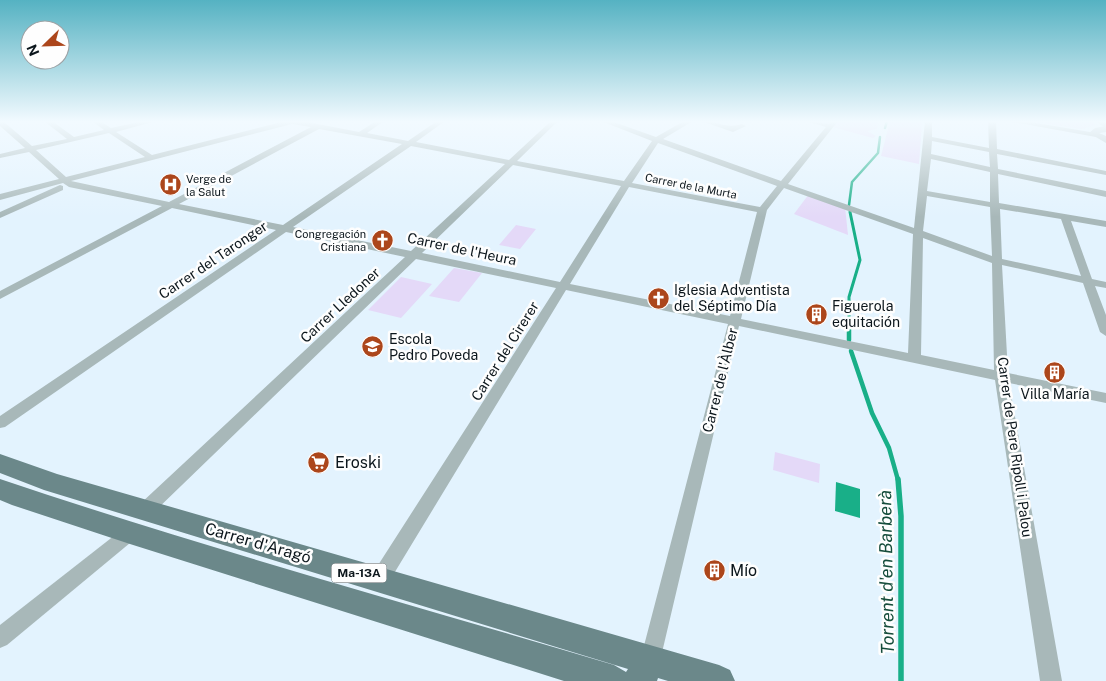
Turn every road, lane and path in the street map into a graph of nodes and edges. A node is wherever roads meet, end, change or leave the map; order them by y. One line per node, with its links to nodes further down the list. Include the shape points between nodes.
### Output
1 (14, 153): 15 (street)
2 (35, 153): 21 (street)
3 (143, 153): 17 (street)
4 (171, 153): 17 (street)
5 (269, 153): 27 (street)
6 (395, 153): 33 (street, Carrer del Taronger)
7 (455, 153): 18 (street, Carrer de la Murta)
8 (521, 153): 18 (street, Carrer Lledoner)
9 (647, 153): 22 (street, Carrer del Cirerer)
10 (692, 153): 23 (street)
11 (809, 153): 23 (street, Carrer de l'Àlber)
12 (927, 153): 16 (street)
13 (994, 153): 19 (street, Carrer de Pere Ripoll i Palou)
14 (1003, 153): 20 (street)
15 (0, 156)
16 (927, 156): 19 (street); 24 (street)
17 (151, 158): 21 (street)
18 (510, 163): 22 (street, Carrer de la Murta); 35 (street, Carrer Lledoner)
19 (994, 170): 25 (street); 28 (street, Carrer de Pere Ripoll i Palou)
20 (1106, 173)
21 (66, 183): 26 (street); 27 (street, Carrer de l'Heura); 30 (street)
22 (626, 185): 29 (street, Carrer de la Murta); 39 (street, Carrer del Cirerer)
23 (783, 185): 29 (street, Carrer de l'Àlber); 34 (street)
24 (923, 193): 28 (street); 34 (street)
25 (1106, 194)
26 (0, 197)
27 (172, 205): 33 (street, Carrer de l'Heura); 40 (street)
28 (994, 205): 31 (street); 36 (street, Carrer de Pere Ripoll i Palou)
29 (762, 210): 41 (street, Carrer de l'Àlber)
30 (0, 215)
31 (1065, 217): 32 (street); 37 (street)
32 (1106, 224)
33 (285, 228): 35 (street, Carrer de l'Heura); 46 (street, Carrer del Taronger)
34 (918, 233): 36 (street); 43 (street)
35 (416, 255): 39 (street, Carrer de l'Heura); 49 (street, Carrer Lledoner)
36 (997, 261): 37 (street); 44 (street, Carrer de Pere Ripoll i Palou)
37 (1088, 281): 38 (street); 42 (street)
38 (1106, 285)
39 (563, 286): 41 (street, Carrer de l'Heura); 52 (street, Carrer del Cirerer)
40 (0, 296)
41 (734, 322): 43 (street, Carrer de l'Heura); 55 (street, Carrer de l'Àlber)
42 (1106, 332)
43 (914, 358): 44 (street, Carrer de l'Heura)
44 (1002, 377): 45 (street, Carrer de l'Heura); 58 (street, Carrer de Pere Ripoll i Palou)
45 (1106, 398)
46 (0, 423)
47 (0, 463): 49 (main road, Carrer d'Aragó / Ma-13A)
48 (0, 489): 50 (main road, Carrer d'Aragó / Ma-13A)
49 (155, 513): 50 (main road); 51 (main road); 52 (main road, Carrer d'Aragó / Ma-13A)
50 (103, 524): 51 (main road, Carrer d'Aragó / Ma-13A)
51 (130, 533): 53 (main road, Carrer d'Aragó / Ma-13A); 54 (street)
52 (380, 579): 53 (main road, via 377,592); 55 (main road, Carrer d'Aragó / Ma-13A)
53 (382, 610): 56 (main road, Carrer d'Aragó / Ma-13A)
54 (0, 638)
55 (644, 671): 57 (main road, Carrer d'Aragó / Ma-13A)
56 (614, 681)
57 (719, 681)
58 (1051, 681)

